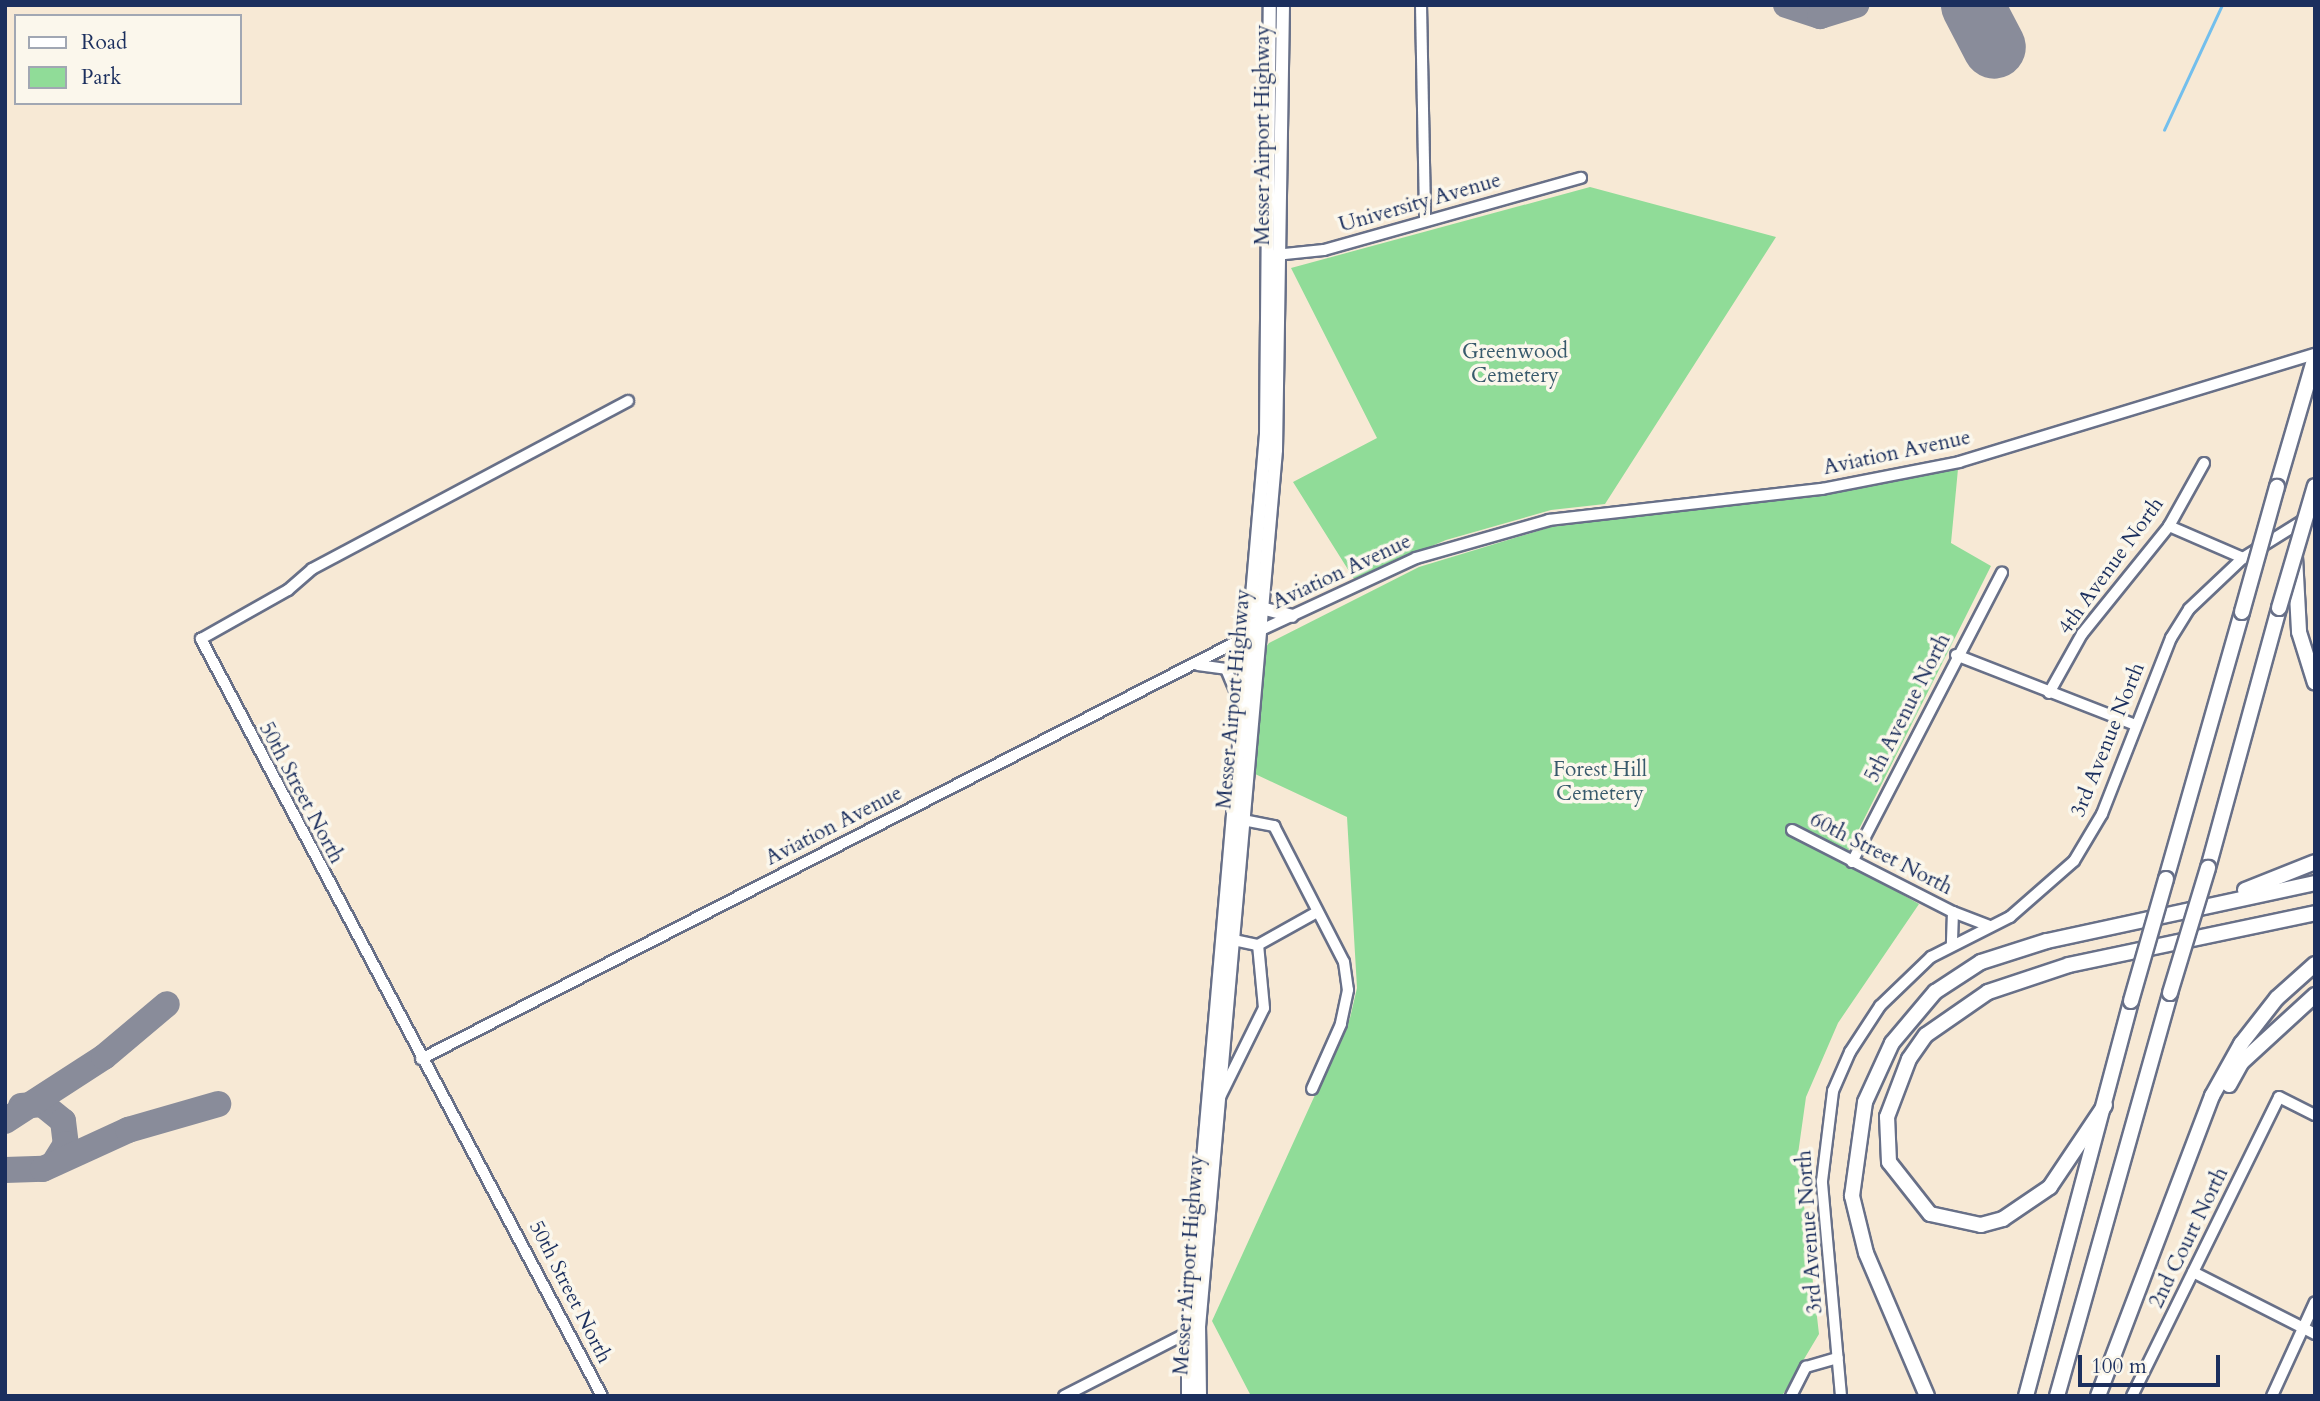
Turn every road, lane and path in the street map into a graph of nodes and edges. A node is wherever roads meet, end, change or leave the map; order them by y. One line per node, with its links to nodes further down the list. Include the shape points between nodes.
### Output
1 (1270, 5): 7 (main road, Messer Airport Highway)
2 (1283, 5): 6 (main road, Messer Airport Highway)
3 (1421, 5): 5 (street)
4 (1581, 178): 5 (street, University Avenue)
5 (1424, 221): 6 (street, University Avenue)
6 (1283, 255): 7 (street, University Avenue); 17 (main road, Messer Airport Highway, via 1276,450)
7 (1268, 256): 19 (main road, Messer Airport Highway, via 1266,434)
8 (2315, 356): 18 (street, Aviation Avenue, via 1959,462 1822,489 1549,520 1480,536 1416,558); 44 (highway, bridge)
9 (628, 401): 41 (street, 50th Street North, via 312,569 288,590 201,639)
10 (2204, 463): 13 (street, 4th Avenue North)
11 (2315, 486): 14 (highway, bridge)
12 (2315, 513): 15 (street, 3rd Avenue North)
13 (2169, 526): 15 (street); 23 (street, 4th Avenue North, via 2082,635)
14 (2294, 551): 22 (highway, bridge, via 2301,643); 61 (highway, bridge)
15 (2243, 558): 25 (street, 3rd Avenue North, via 2189,610)
16 (2002, 573): 20 (street, 5th Avenue North)
17 (1261, 608): 18 (main road); 19 (main road, Messer Airport Highway)
18 (1292, 616): 19 (street, Aviation Avenue)
19 (1253, 635): 21 (street, Aviation Avenue); 24 (main road, Messer Airport Highway); 26 (main road, Messer Airport Highway)
20 (1956, 655): 23 (street); 28 (street, 5th Avenue North)
21 (1181, 670): 24 (street, via 1217,664); 41 (street, Aviation Avenue)
22 (2315, 682)
23 (2049, 693): 25 (street)
24 (1240, 702): 36 (main road, Messer Airport Highway)
25 (2136, 724): 35 (street, 3rd Avenue North, via 2102,814 2074,861 2043,893)
26 (1243, 820): 32 (street, via 1274,825); 36 (main road, Messer Airport Highway)
27 (1792, 830): 28 (street, 60th Street North)
28 (1852, 862): 33 (street, 60th Street North)
29 (2315, 862): 31 (highway)
30 (2315, 883): 31 (highway)
31 (2207, 905): 59 (highway, via 1981,962 1935,992 1892,1043 1865,1102 1852,1196 1866,1253)
32 (1317, 912): 37 (street); 42 (street, via 1344,962 1348,990)
33 (1953, 912): 35 (street, 60th Street North); 38 (street, 60th Street North)
34 (2315, 913): 44 (highway, via 2069,965 1988,992 1926,1035 1909,1059 1887,1117 1889,1163 1930,1214 1981,1225 2003,1219 2050,1186)
35 (1989, 926): 38 (street, 3rd Avenue North)
36 (1227, 939): 37 (street); 43 (main road, Messer Airport Highway); 50 (main road, Messer Airport Highway)
37 (1258, 944): 43 (street, via 1264,1008)
38 (1952, 944): 52 (street, 3rd Avenue North, via 1880,1006 1833,1091 1822,1181)
39 (2315, 964): 46 (highway, via 2277,998 2241,1044)
40 (2315, 995): 46 (highway, via 2242,1062)
41 (421, 1059): 53 (street, 50th Street North)
42 (1312, 1090)
43 (1220, 1097): 50 (main road, Messer Airport Highway)
44 (2105, 1105): 60 (highway)
45 (2315, 1115): 47 (street, 2nd Court North, via 2279,1097)
46 (2197, 1137): 62 (highway)
47 (2193, 1272): 49 (street); 63 (street, 2nd Court North)
48 (2315, 1302): 49 (street)
49 (2303, 1328): 51 (street); 64 (street)
50 (1194, 1330): 54 (street); 55 (main road, Messer Airport Highway); 56 (main road, Messer Airport Highway)
51 (2315, 1334)
52 (1838, 1358): 57 (street, via 1806,1367); 58 (street, 3rd Avenue North)
53 (602, 1396)
54 (1064, 1396)
55 (1188, 1396)
56 (1200, 1396)
57 (1791, 1396)
58 (1841, 1396)
59 (1927, 1396)
60 (2026, 1396)
61 (2057, 1396)
62 (2098, 1396)
63 (2132, 1396)
64 (2272, 1396)

